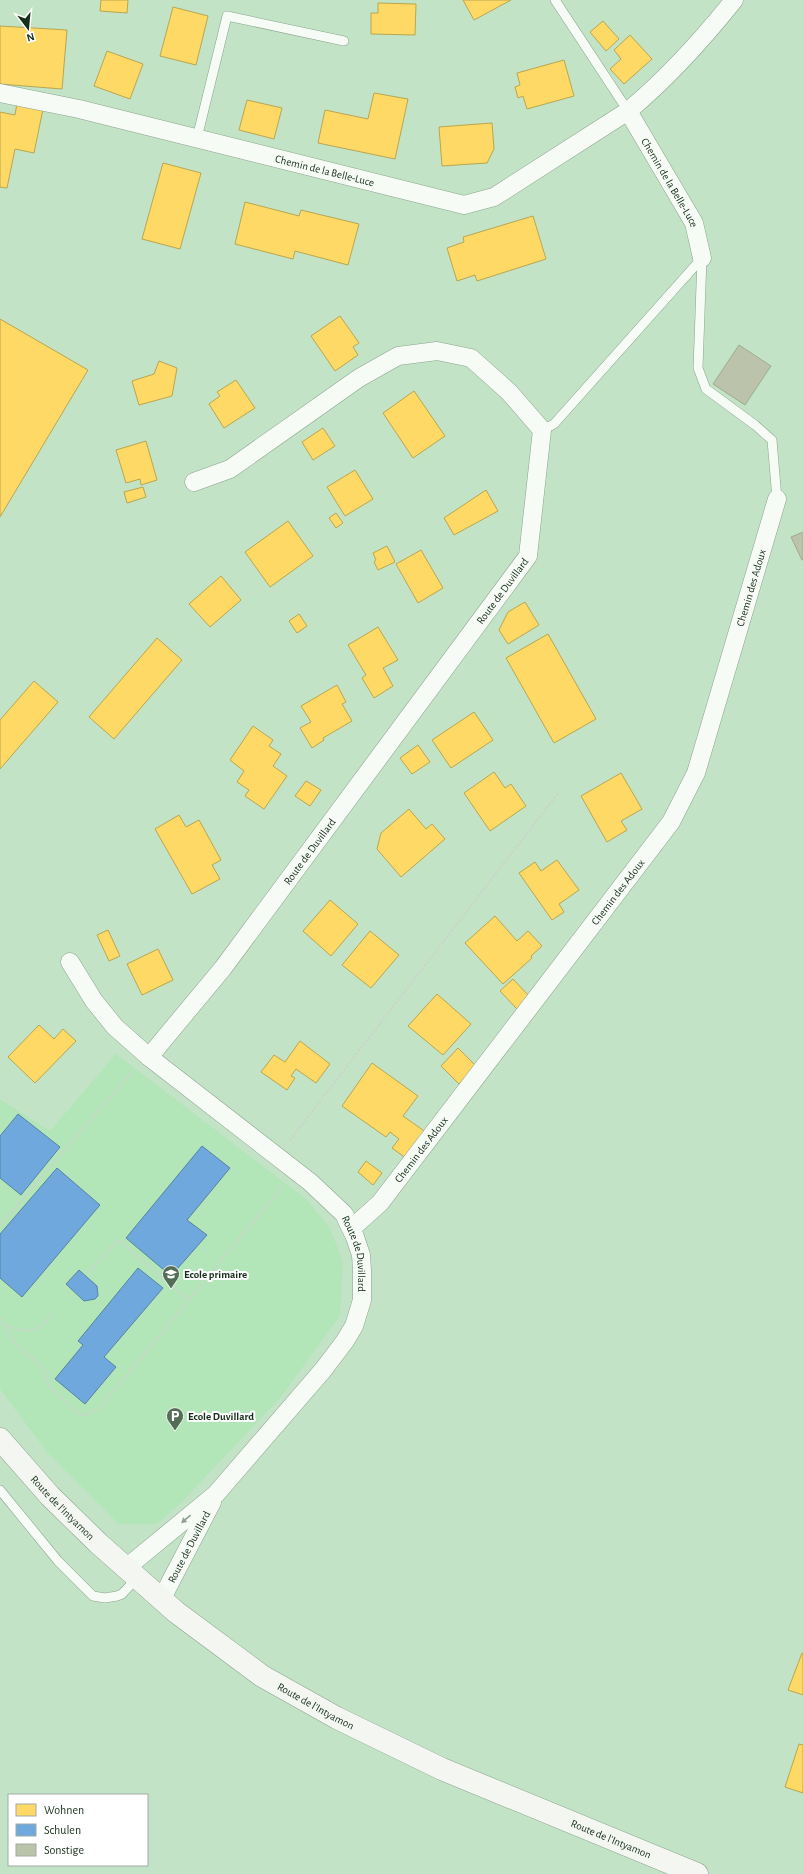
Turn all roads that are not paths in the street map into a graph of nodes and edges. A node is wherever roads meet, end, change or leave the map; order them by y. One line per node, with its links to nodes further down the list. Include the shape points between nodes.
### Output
1 (555, 0): 5 (lane)
2 (734, 0): 5 (street, Chemin de la Belle-Luce, via 682,61)
3 (344, 41): 6 (lane, via 227,16)
4 (0, 93): 6 (street, Chemin de la Belle-Luce)
5 (628, 110): 6 (street, Chemin de la Belle-Luce, via 494,196 464,205); 7 (street, Chemin de la Belle-Luce, via 694,223)
6 (197, 138)
7 (702, 258): 8 (lane, via 554,424); 10 (lane, via 698,368 706,389 772,440)
8 (542, 430): 9 (street, via 509,392 470,358 437,351 398,356 359,378 230,468); 12 (street, Route de Duvillard, via 528,556 223,968)
9 (194, 482)
10 (777, 498): 13 (street, Chemin des Adoux, via 696,773 671,822 380,1203)
11 (70, 962): 12 (street, Route de Duvillard, via 94,1001)
12 (143, 1062): 13 (street, Route de Duvillard, via 310,1182 335,1204)
13 (352, 1228): 16 (street, Route de Duvillard, via 361,1255 362,1270 362,1300 354,1326 323,1370)
14 (0, 1439): 17 (main road, Route de l'Intyamon, via 50,1496)
15 (0, 1490): 17 (lane, via 58,1561 93,1596 104,1598 122,1594)
16 (216, 1494): 17 (street, Route de Duvillard, one-way to 17); 18 (street, Route de Duvillard)
17 (131, 1573): 18 (main road, Route de l'Intyamon)
18 (161, 1600): 19 (main road, Route de l'Intyamon, via 232,1656 337,1718 442,1769)
19 (697, 1874)

